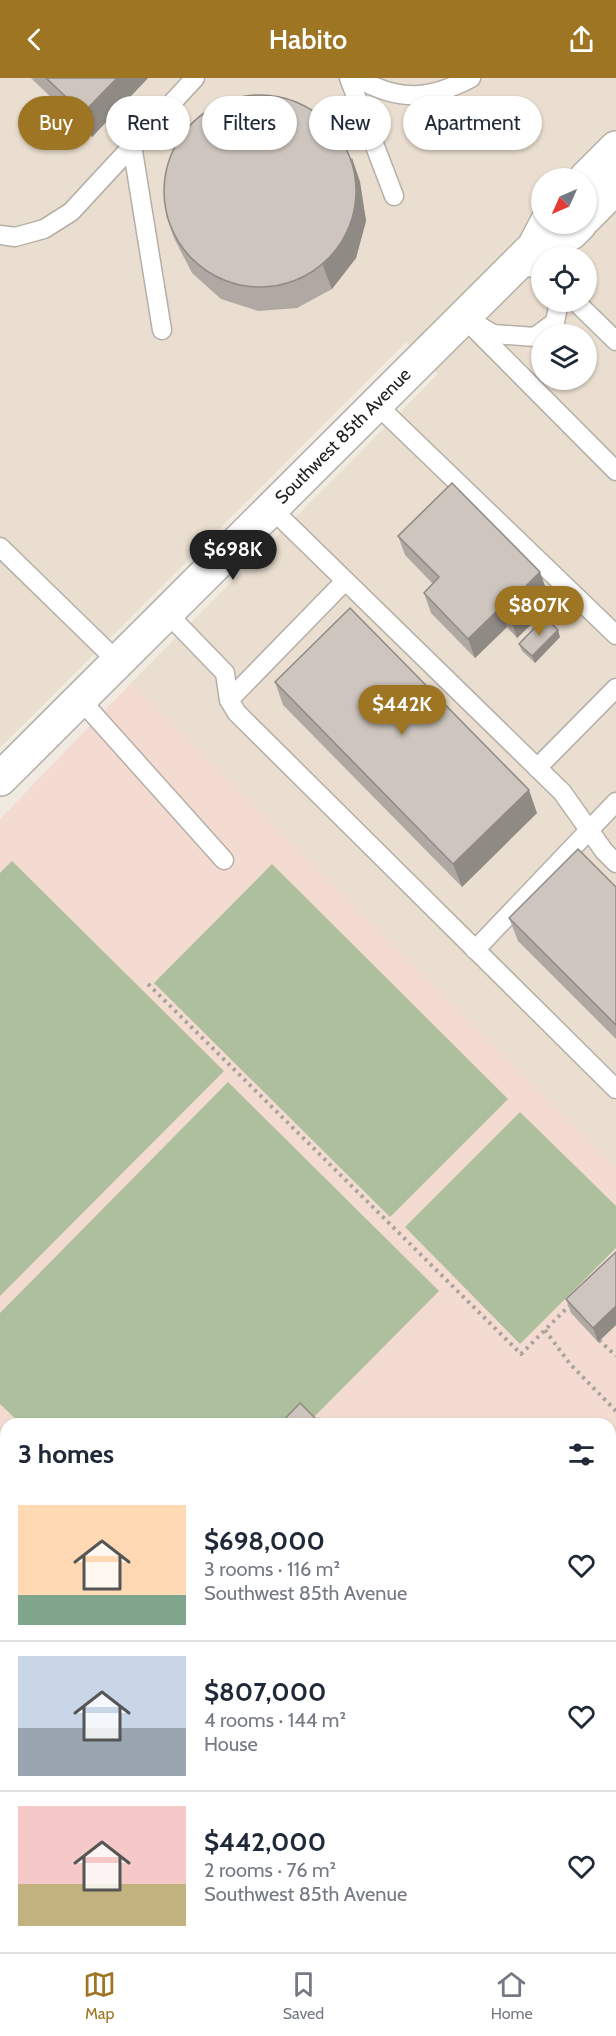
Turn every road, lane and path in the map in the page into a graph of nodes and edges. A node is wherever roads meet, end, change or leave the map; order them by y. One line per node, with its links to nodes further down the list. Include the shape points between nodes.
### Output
1 (195, 78): 5 (lane)
2 (349, 78): 11 (lane)
3 (357, 78): 4 (lane, via 380,91 406,96 446,91)
4 (471, 78)
5 (178, 96)
6 (616, 148): 9 (street)
7 (127, 150): 14 (lane, via 70,212 44,230 15,237)
8 (133, 150): 20 (lane)
9 (596, 168)
10 (616, 187): 12 (street)
11 (394, 196)
12 (597, 206)
13 (569, 234): 15 (street, Southwest 85th Avenue)
14 (0, 235)
15 (543, 246)
16 (531, 255): 19 (street, Southwest 85th Avenue)
17 (557, 312): 19 (lane, via 555,322 535,337 493,334)
18 (586, 312): 21 (lane)
19 (463, 317): 22 (street, Southwest 85th Avenue); 23 (lane)
20 (162, 330)
21 (616, 341)
22 (376, 404): 24 (street, Southwest 85th Avenue); 28 (lane)
23 (616, 471)
24 (271, 508): 26 (lane); 27 (street, Southwest 85th Avenue)
25 (0, 547): 29 (lane)
26 (345, 581): 32 (lane); 33 (lane)
27 (166, 612): 29 (street, Southwest 85th Avenue); 32 (lane, via 225,673)
28 (616, 635)
29 (117, 661): 31 (street, Southwest 85th Avenue)
30 (616, 688): 33 (lane)
31 (79, 698): 34 (street, Southwest 85th Avenue); 37 (lane)
32 (229, 700): 39 (lane, via 237,713)
33 (537, 768): 36 (lane, via 562,792)
34 (0, 779)
35 (616, 802): 36 (lane)
36 (589, 831): 38 (lane); 39 (lane)
37 (224, 861)
38 (616, 863)
39 (475, 950): 41 (lane)
40 (148, 984): 43 (path, via 521,1354)
41 (616, 1089)
42 (577, 1298): 43 (path)
43 (545, 1330): 46 (path, via 570,1364)
44 (599, 1340): 45 (path)
45 (616, 1356)
46 (616, 1411)

